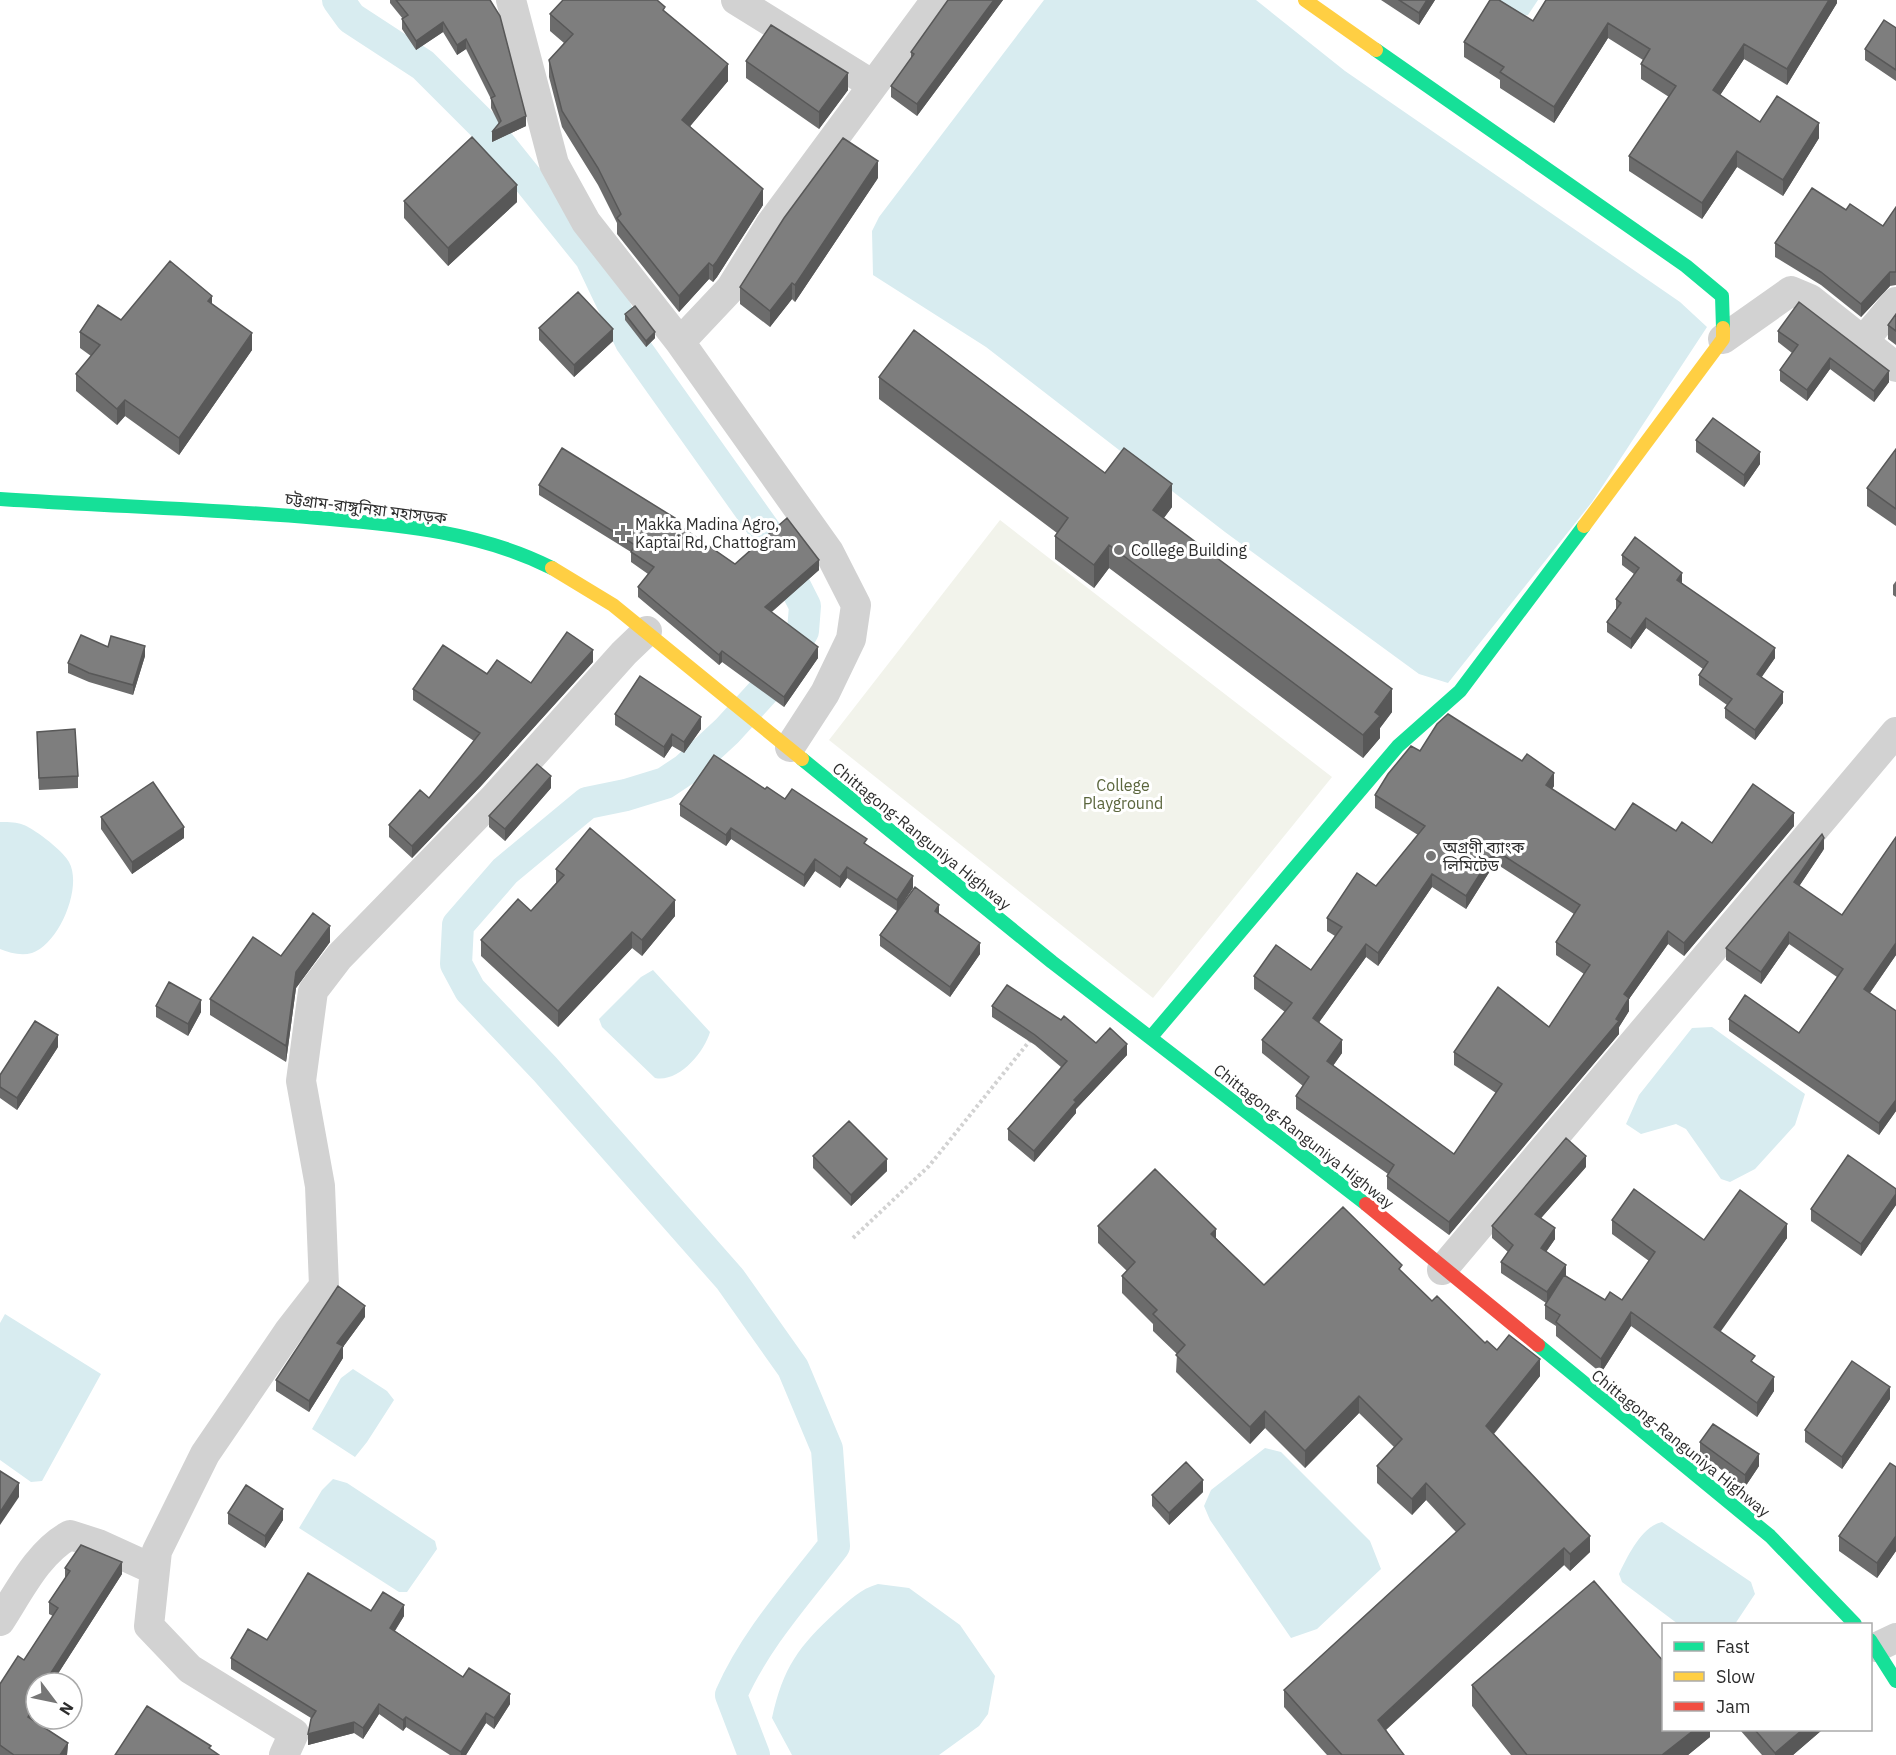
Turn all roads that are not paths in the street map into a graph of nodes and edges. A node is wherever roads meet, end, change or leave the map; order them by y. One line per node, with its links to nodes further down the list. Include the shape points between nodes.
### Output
1 (511, 0): 9 (street, via 554,164 586,222)
2 (735, 0): 5 (street)
3 (936, 0): 5 (street)
4 (1305, 0): 7 (main road, via 1686,266 1722,296)
5 (873, 85): 9 (street, via 770,225 731,288)
6 (1896, 302): 8 (street)
7 (1723, 339): 8 (street, via 1791,291 1810,300); 16 (main road, via 1460,691 1398,746)
8 (1864, 340): 10 (street)
9 (680, 342): 15 (street, via 829,552 856,605 852,639 825,693)
10 (1896, 367)
11 (0, 499): 12 (main road, চট্টগ্রাম-রাঙ্গুনিয়া মহাসড়ক, via 282,514 416,527 493,543 562,572 614,604)
12 (647, 631): 13 (main road, চট্টগ্রাম-রাঙ্গুনিয়া মহাসড়ক); 18 (street, via 494,798 339,957 313,991 301,1081 320,1186 324,1286 205,1454 157,1551)
13 (719, 688): 15 (main road, Chittagong-Ranguniya Highway)
14 (1896, 732): 17 (street)
15 (787, 744): 16 (main road, Chittagong-Ranguniya Highway, via 1052,962)
16 (1151, 1037): 17 (main road, Chittagong-Ranguniya Highway, via 1341,1184)
17 (1442, 1270): 20 (main road, Chittagong-Ranguniya Highway, via 1770,1536)
18 (155, 1570): 19 (street, via 70,1535 46,1553); 23 (street, via 149,1626 190,1669 294,1733)
19 (0, 1621)
20 (1854, 1623)
21 (1881, 1642): 22 (main road)
22 (1896, 1681)
23 (284, 1755)

